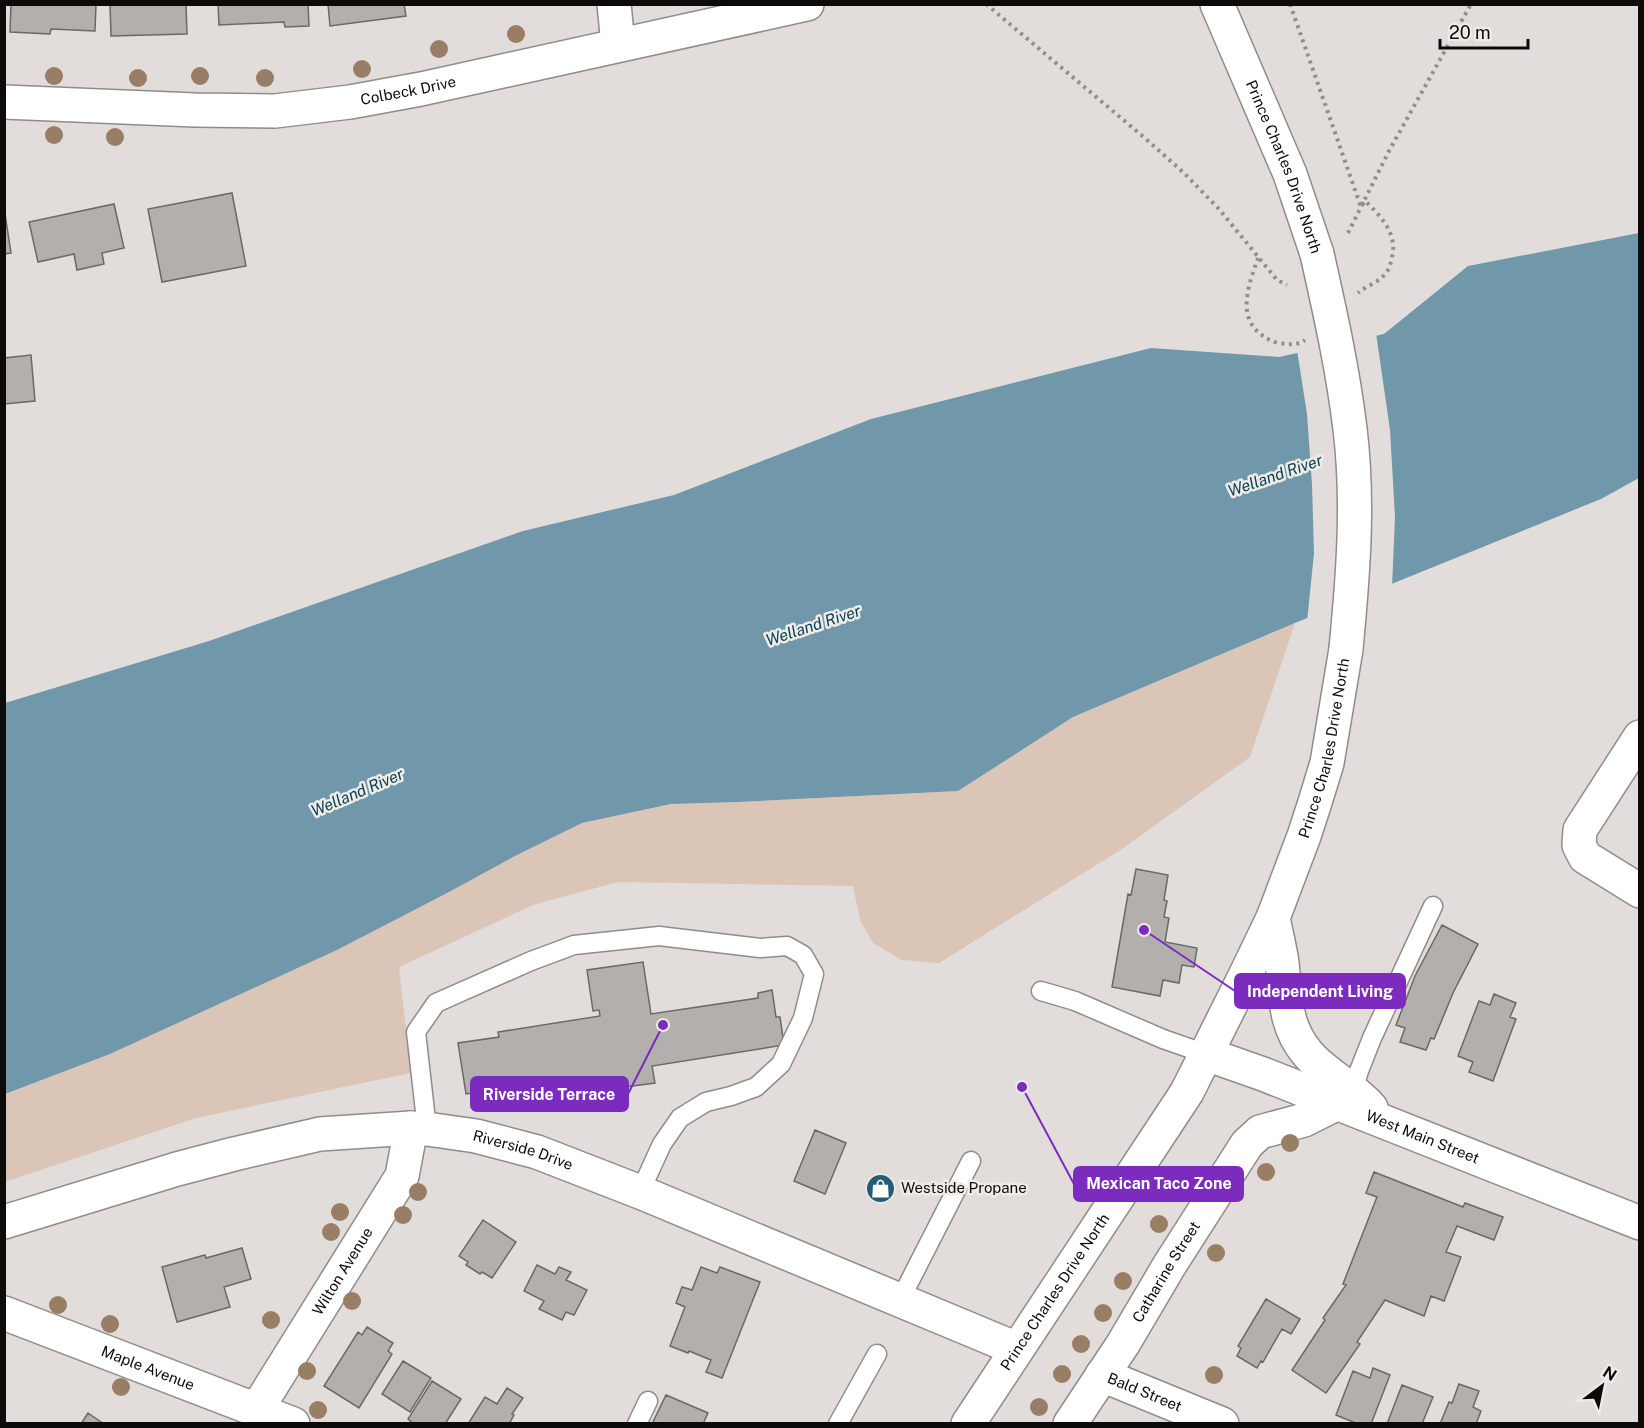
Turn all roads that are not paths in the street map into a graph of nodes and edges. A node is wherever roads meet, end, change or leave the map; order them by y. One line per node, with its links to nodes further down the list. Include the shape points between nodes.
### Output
1 (614, 4): 4 (street)
2 (807, 4): 4 (street, Colbeck Drive)
3 (1217, 4): 9 (street, Prince Charles Drive North, bridge, via 1290,174 1317,254 1339,352 1350,430 1354,552 1346,649 1327,763)
4 (618, 45): 5 (street, Colbeck Drive, via 410,91 275,111)
5 (4, 102)
6 (1640, 737): 7 (street, via 1580,830 1579,845 1585,857)
7 (1640, 891)
8 (1433, 906): 12 (lane)
9 (1273, 918): 11 (street, Prince Charles Drive North); 12 (street, via 1292,1028)
10 (1041, 992): 11 (lane, via 1075,1001)
11 (1206, 1054): 12 (street, West Main Street); 20 (street, Prince Charles Drive North, via 1187,1092)
12 (1346, 1101): 17 (street, West Main Street, via 1385,1123); 22 (street, Catharine Street, via 1253,1137)
13 (419, 1128): 15 (street, Riverside Drive, via 476,1136 537,1152); 15 (lane, via 416,1032 436,1004 531,961 574,945 659,936 760,948 787,945 803,955 814,975 803,1018 781,1064 756,1087 706,1102 680,1118 662,1144); 16 (street, Riverside Drive, via 320,1134 116,1187); 24 (street, Wilton Avenue, via 402,1176)
14 (971, 1161): 18 (lane)
15 (640, 1192): 18 (street, Riverside Drive)
16 (4, 1222)
17 (1640, 1223)
18 (900, 1300): 20 (street, Riverside Drive)
19 (4, 1313): 24 (street, Maple Avenue)
20 (1017, 1349): 28 (street, Prince Charles Drive North)
21 (877, 1354): 27 (lane)
22 (1102, 1375): 29 (street, Catharine Street); 30 (street, Bald Street)
23 (648, 1401): 26 (lane)
24 (257, 1409): 25 (street, Maple Avenue)
25 (293, 1424)
26 (638, 1424)
27 (838, 1424)
28 (968, 1424)
29 (1070, 1424)
30 (1222, 1424)

